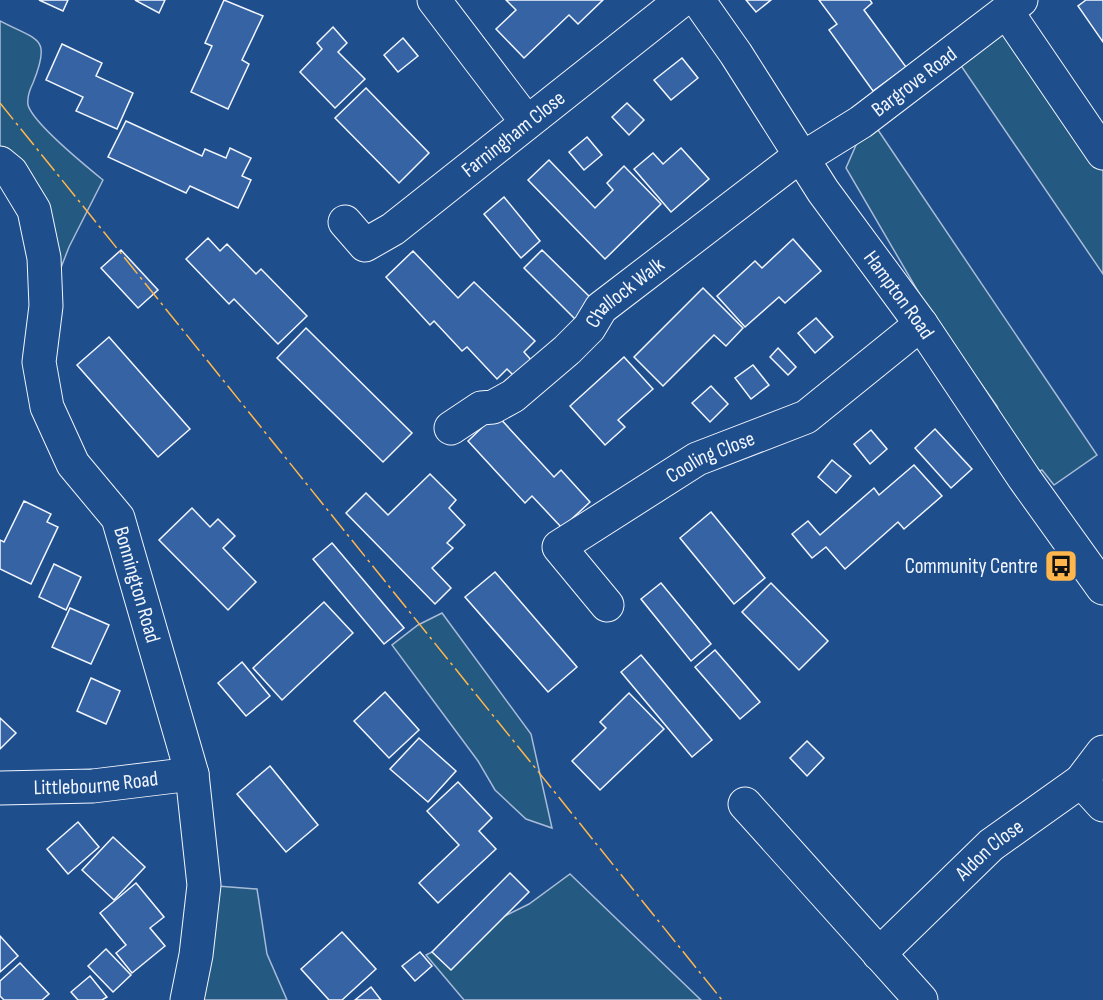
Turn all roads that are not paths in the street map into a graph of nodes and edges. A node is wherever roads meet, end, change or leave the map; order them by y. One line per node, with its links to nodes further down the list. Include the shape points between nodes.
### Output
1 (434, 0): 5 (street)
2 (681, 0): 5 (street, Farningham Close)
3 (698, 0): 7 (street, Hampton Road)
4 (1014, 6): 6 (street); 7 (street, Bargrove Road, via 861,122)
5 (526, 121): 9 (street, Farningham Close, via 384,234 365,244)
6 (1103, 153)
7 (802, 157): 10 (street, Hampton Road); 11 (street, Challock Walk, via 601,308 589,328 513,396 493,407 481,408)
8 (0, 163): 15 (street, Bonnington Road, via 11,172 34,210 44,258 46,306 39,362 47,407 73,464 118,518)
9 (345, 222)
10 (921, 324): 12 (street, Hampton Road, via 1059,530); 13 (street, Cooling Close, via 806,417 697,459 559,547)
11 (451, 428)
12 (1103, 588)
13 (607, 605)
14 (1103, 752): 16 (street, Aldon Close)
15 (192, 774): 17 (street, Littlebourne Road, via 93,786); 21 (street, Bonnington Road, via 204,885)
16 (1081, 781): 19 (street); 20 (street, Aldon Close, via 991,845)
17 (0, 788)
18 (745, 804): 20 (street)
19 (1103, 805)
20 (879, 954): 22 (street)
21 (187, 1000)
22 (921, 1000)

